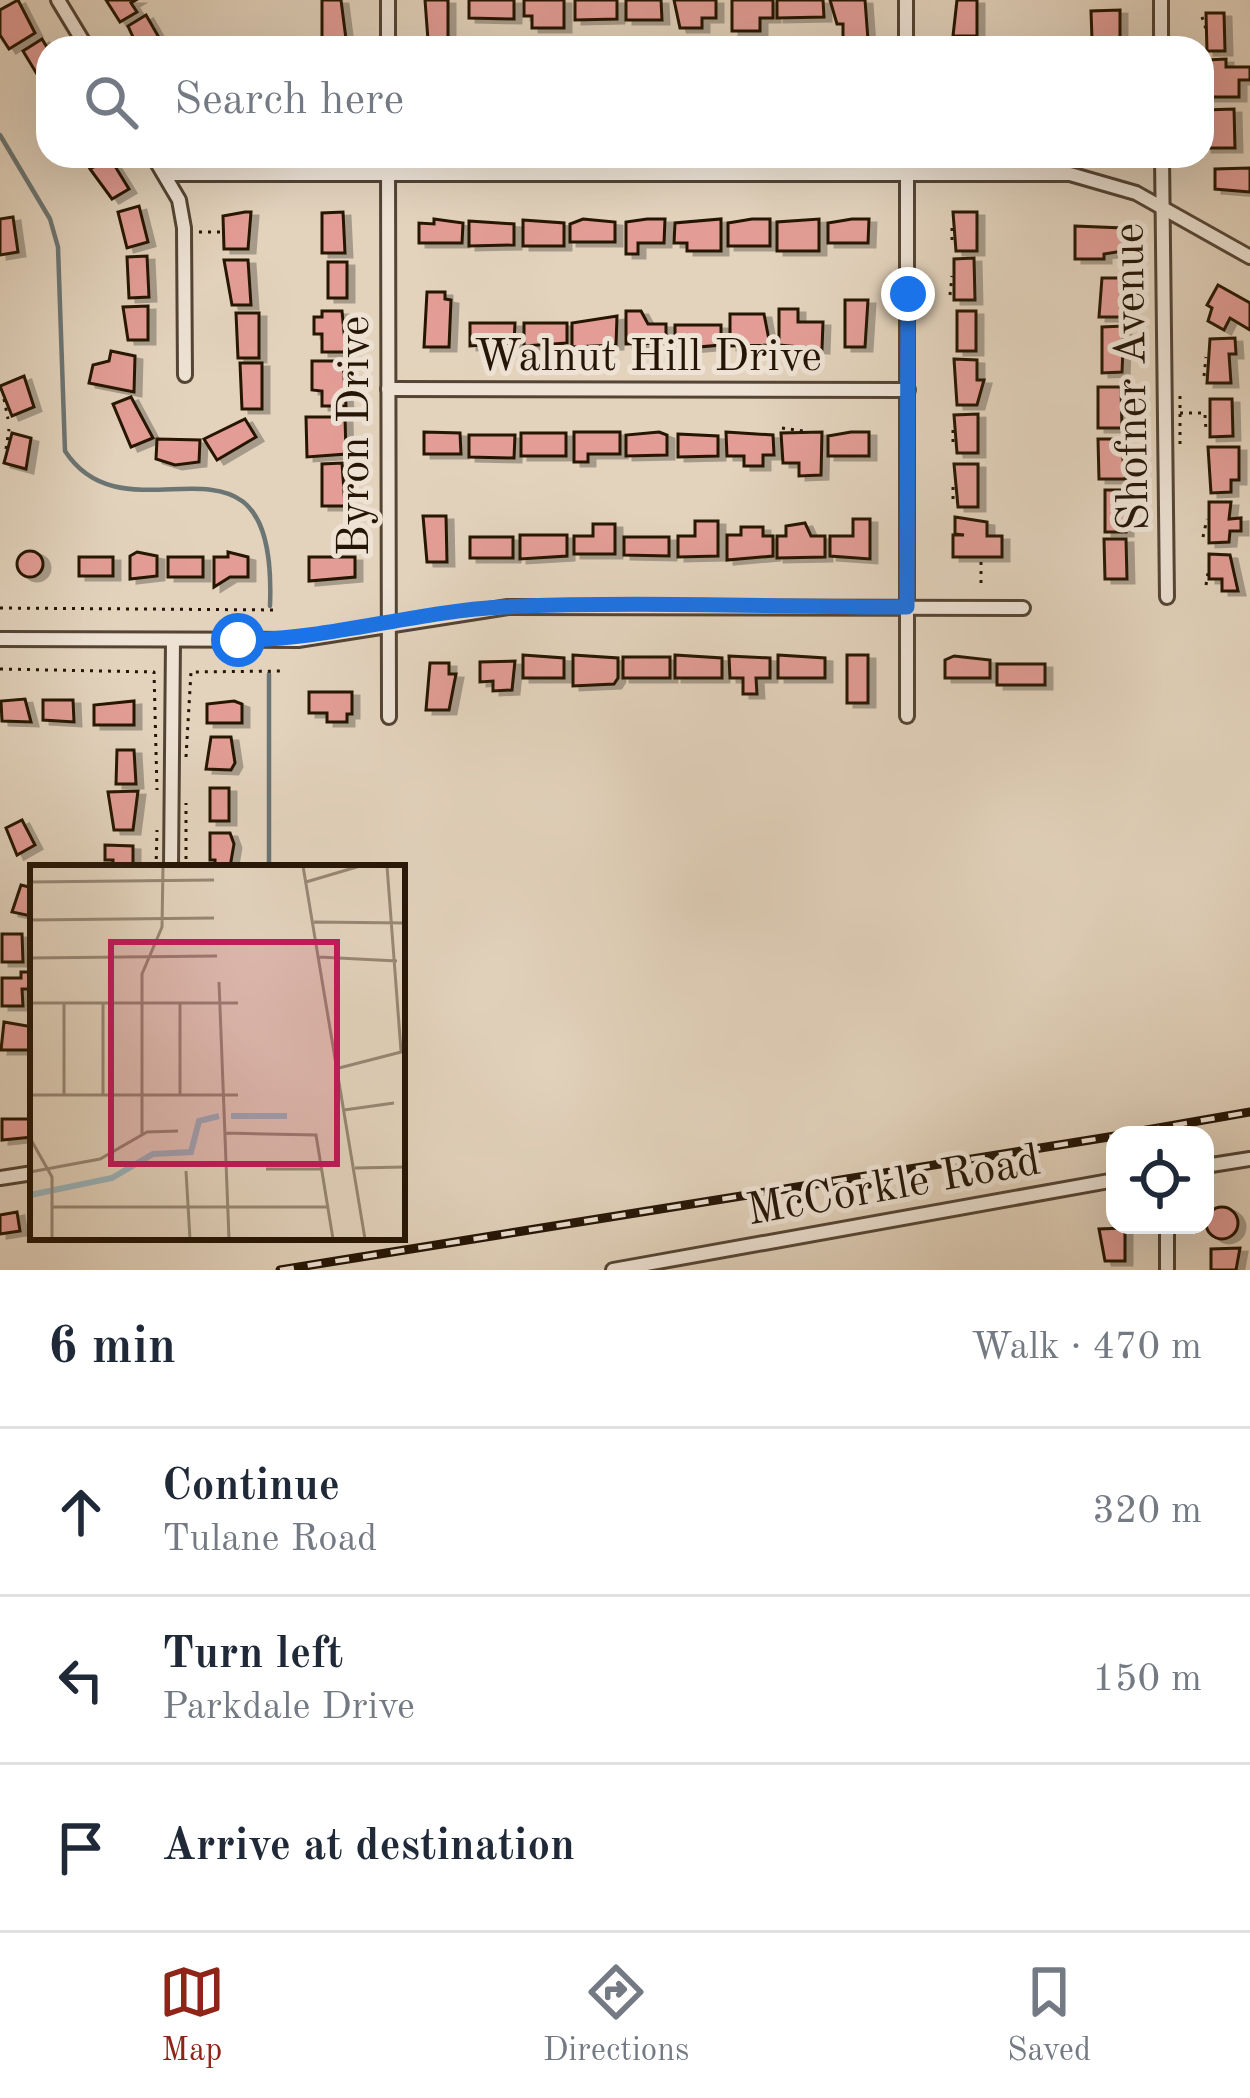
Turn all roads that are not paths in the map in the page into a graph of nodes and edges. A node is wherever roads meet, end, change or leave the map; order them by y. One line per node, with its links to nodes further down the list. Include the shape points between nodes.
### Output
1 (58, 0): 5 (street)
2 (388, 0): 6 (street)
3 (906, 0): 7 (street)
4 (1161, 0): 8 (street)
5 (80, 36)
6 (388, 36)
7 (906, 36)
8 (1161, 36)
9 (163, 168): 13 (street)
10 (388, 168): 14 (street, Byron Drive)
11 (907, 168): 15 (street)
12 (1162, 168): 16 (street, Shofner Avenue)
13 (168, 174): 14 (street); 18 (street, via 184,228)
14 (388, 174): 15 (street); 19 (street, Byron Drive)
15 (907, 174): 16 (street, via 1070,174 1117,184); 20 (street)
16 (1163, 209): 17 (street); 21 (street, Shofner Avenue)
17 (1250, 257)
18 (184, 374)
19 (388, 389): 20 (street, Walnut Hill Drive); 24 (street, Byron Drive)
20 (908, 390): 22 (street)
21 (1167, 597)
22 (907, 607): 23 (street); 24 (street, via 505,607); 27 (street)
23 (1022, 608)
24 (389, 625): 26 (street, via 298,640); 28 (street, Byron Drive)
25 (0, 639): 26 (street)
26 (173, 640): 29 (street)
27 (907, 716)
28 (388, 717)
29 (171, 865)
30 (1250, 1159): 31 (street)
31 (1214, 1165)
32 (30, 1173): 33 (street)
33 (0, 1178)
34 (1106, 1182): 36 (street, McCorkle Road)
35 (1167, 1234): 37 (street)
36 (613, 1270)
37 (1167, 1270)

